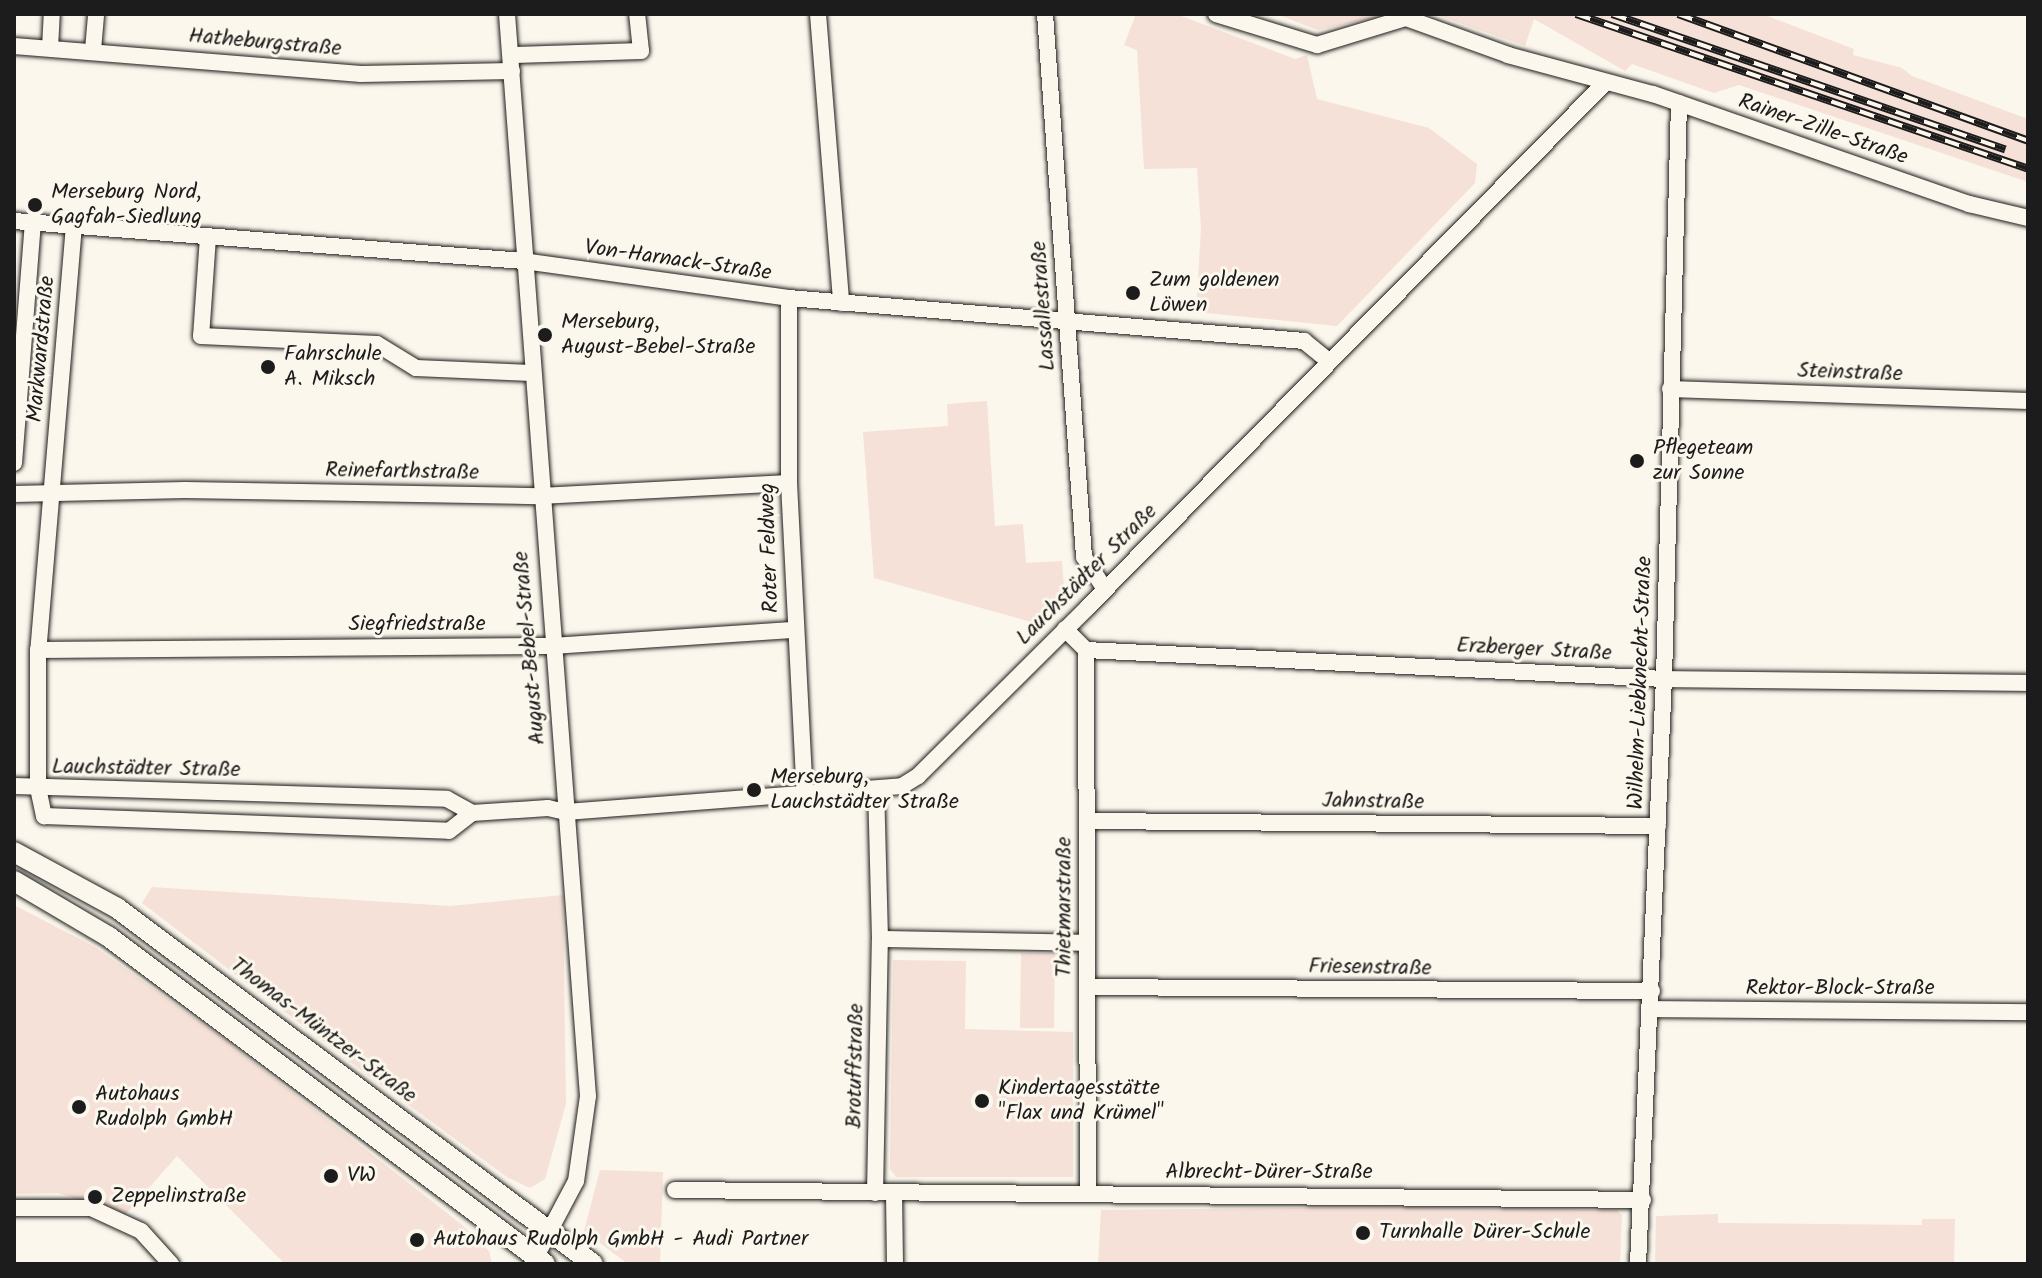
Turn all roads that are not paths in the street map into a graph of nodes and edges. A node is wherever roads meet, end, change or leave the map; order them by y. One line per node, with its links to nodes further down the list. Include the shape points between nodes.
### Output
1 (52, 14): 9 (street)
2 (96, 14): 10 (street)
3 (507, 14): 11 (street, August-Bebel-Straße)
4 (637, 14): 11 (street, via 641,51)
5 (818, 14): 21 (street)
6 (1045, 14): 22 (street, Lassallestraße)
7 (1216, 14): 12 (street, Rainer-Zille-Straße, via 1317,45 1406,18)
8 (14, 46): 9 (street, Hatheburgstraße)
9 (50, 48): 10 (street, Hatheburgstraße)
10 (93, 50): 11 (street, Hatheburgstraße, via 361,74)
11 (512, 63): 19 (street, August-Bebel-Straße)
12 (1605, 83): 13 (street, Rainer-Zille-Straße); 23 (street, Lauchstädter Straße)
13 (1679, 103): 14 (street, Rainer-Zille-Straße, via 1969,204); 25 (street, Wilhelm-Liebknecht-Straße)
14 (2028, 218)
15 (14, 221): 16 (street, Von-Harnack-Straße)
16 (33, 222): 17 (street, Von-Harnack-Straße); 27 (street, Markwardstraße)
17 (74, 225): 18 (street, Von-Harnack-Straße); 29 (street, Markwardstraße)
18 (208, 237): 19 (street, Von-Harnack-Straße); 24 (street, via 201,336 377,344 416,368)
19 (523, 261): 20 (street, Von-Harnack-Straße); 24 (street, August-Bebel-Straße, via 533,334)
20 (789, 298): 21 (street, Von-Harnack-Straße); 28 (street, Roter Feldweg)
21 (841, 303): 22 (street, Von-Harnack-Straße)
22 (1067, 318): 23 (street, Von-Harnack-Straße, via 1304,341); 32 (street, Lassallestraße, via 1084,557)
23 (1329, 361): 32 (street, Lauchstädter Straße)
24 (531, 373): 31 (street, August-Bebel-Straße)
25 (1670, 389): 26 (street, Steinstraße); 38 (street, Wilhelm-Liebknecht-Straße)
26 (2028, 401)
27 (14, 463)
28 (789, 483): 31 (street, Reinefarthstraße); 34 (street, Roter Feldweg)
29 (52, 492): 30 (street, Reinefarthstraße); 31 (street, Reinefarthstraße); 36 (street, Markwardstraße)
30 (14, 494)
31 (540, 496): 35 (street, August-Bebel-Straße)
32 (1105, 589): 33 (street, Lauchstädter Straße)
33 (1065, 629): 37 (street); 42 (street, Lauchstädter Straße, via 918,776 902,786)
34 (795, 630): 35 (street, Siegfriedstraße); 43 (street, Roter Feldweg)
35 (552, 646): 36 (street, Siegfriedstraße); 44 (street, August-Bebel-Straße)
36 (38, 650): 41 (street, Markwardstraße)
37 (1086, 650): 38 (street, Erzberger Straße); 46 (street, Thietmarstraße)
38 (1664, 679): 39 (street, Erzberger Straße); 47 (street, Wilhelm-Liebknecht-Straße)
39 (2028, 683)
40 (14, 786): 41 (street)
41 (38, 788): 45 (street, Lauchstädter Straße, via 447,799); 45 (street, Lauchstädter Straße, via 44,816 449,831)
42 (876, 791): 43 (street, Lauchstädter Straße); 50 (street, Brotuffstraße)
43 (805, 796): 44 (street, Lauchstädter Straße)
44 (566, 812): 45 (street, Lauchstädter Straße, via 548,808); 62 (street, August-Bebel-Straße, via 586,1037 587,1120 576,1181)
45 (472, 813)
46 (1088, 821): 47 (street, Jahnstraße); 51 (street, Thietmarstraße)
47 (1658, 826): 53 (street, Wilhelm-Liebknecht-Straße)
48 (14, 852): 62 (main road, Thomas-Müntzer-Straße, via 117,908)
49 (14, 881): 63 (main road, via 121,945)
50 (880, 939): 51 (street); 57 (street, Brotuffstraße)
51 (1086, 943): 52 (street, Thietmarstraße)
52 (1087, 987): 53 (street, Friesenstraße); 59 (street, Thietmarstraße)
53 (1652, 991): 54 (street, Wilhelm-Liebknecht-Straße)
54 (1651, 1009): 55 (street, Rektor-Block-Straße); 60 (street, Wilhelm-Liebknecht-Straße)
55 (2028, 1012)
56 (675, 1190): 57 (street, Albrecht-Dürer-Straße)
57 (875, 1193): 58 (street, Albrecht-Dürer-Straße)
58 (894, 1193): 59 (street, Albrecht-Dürer-Straße); 66 (street)
59 (1088, 1194): 60 (street, Albrecht-Dürer-Straße)
60 (1643, 1200): 67 (street, Wilhelm-Liebknecht-Straße)
61 (14, 1208): 64 (street, via 91,1208 141,1231)
62 (552, 1231): 63 (street, August-Bebel-Straße); 65 (main road, Thomas-Müntzer-Straße)
63 (538, 1262)
64 (171, 1264)
65 (593, 1264)
66 (895, 1264)
67 (1638, 1264)

